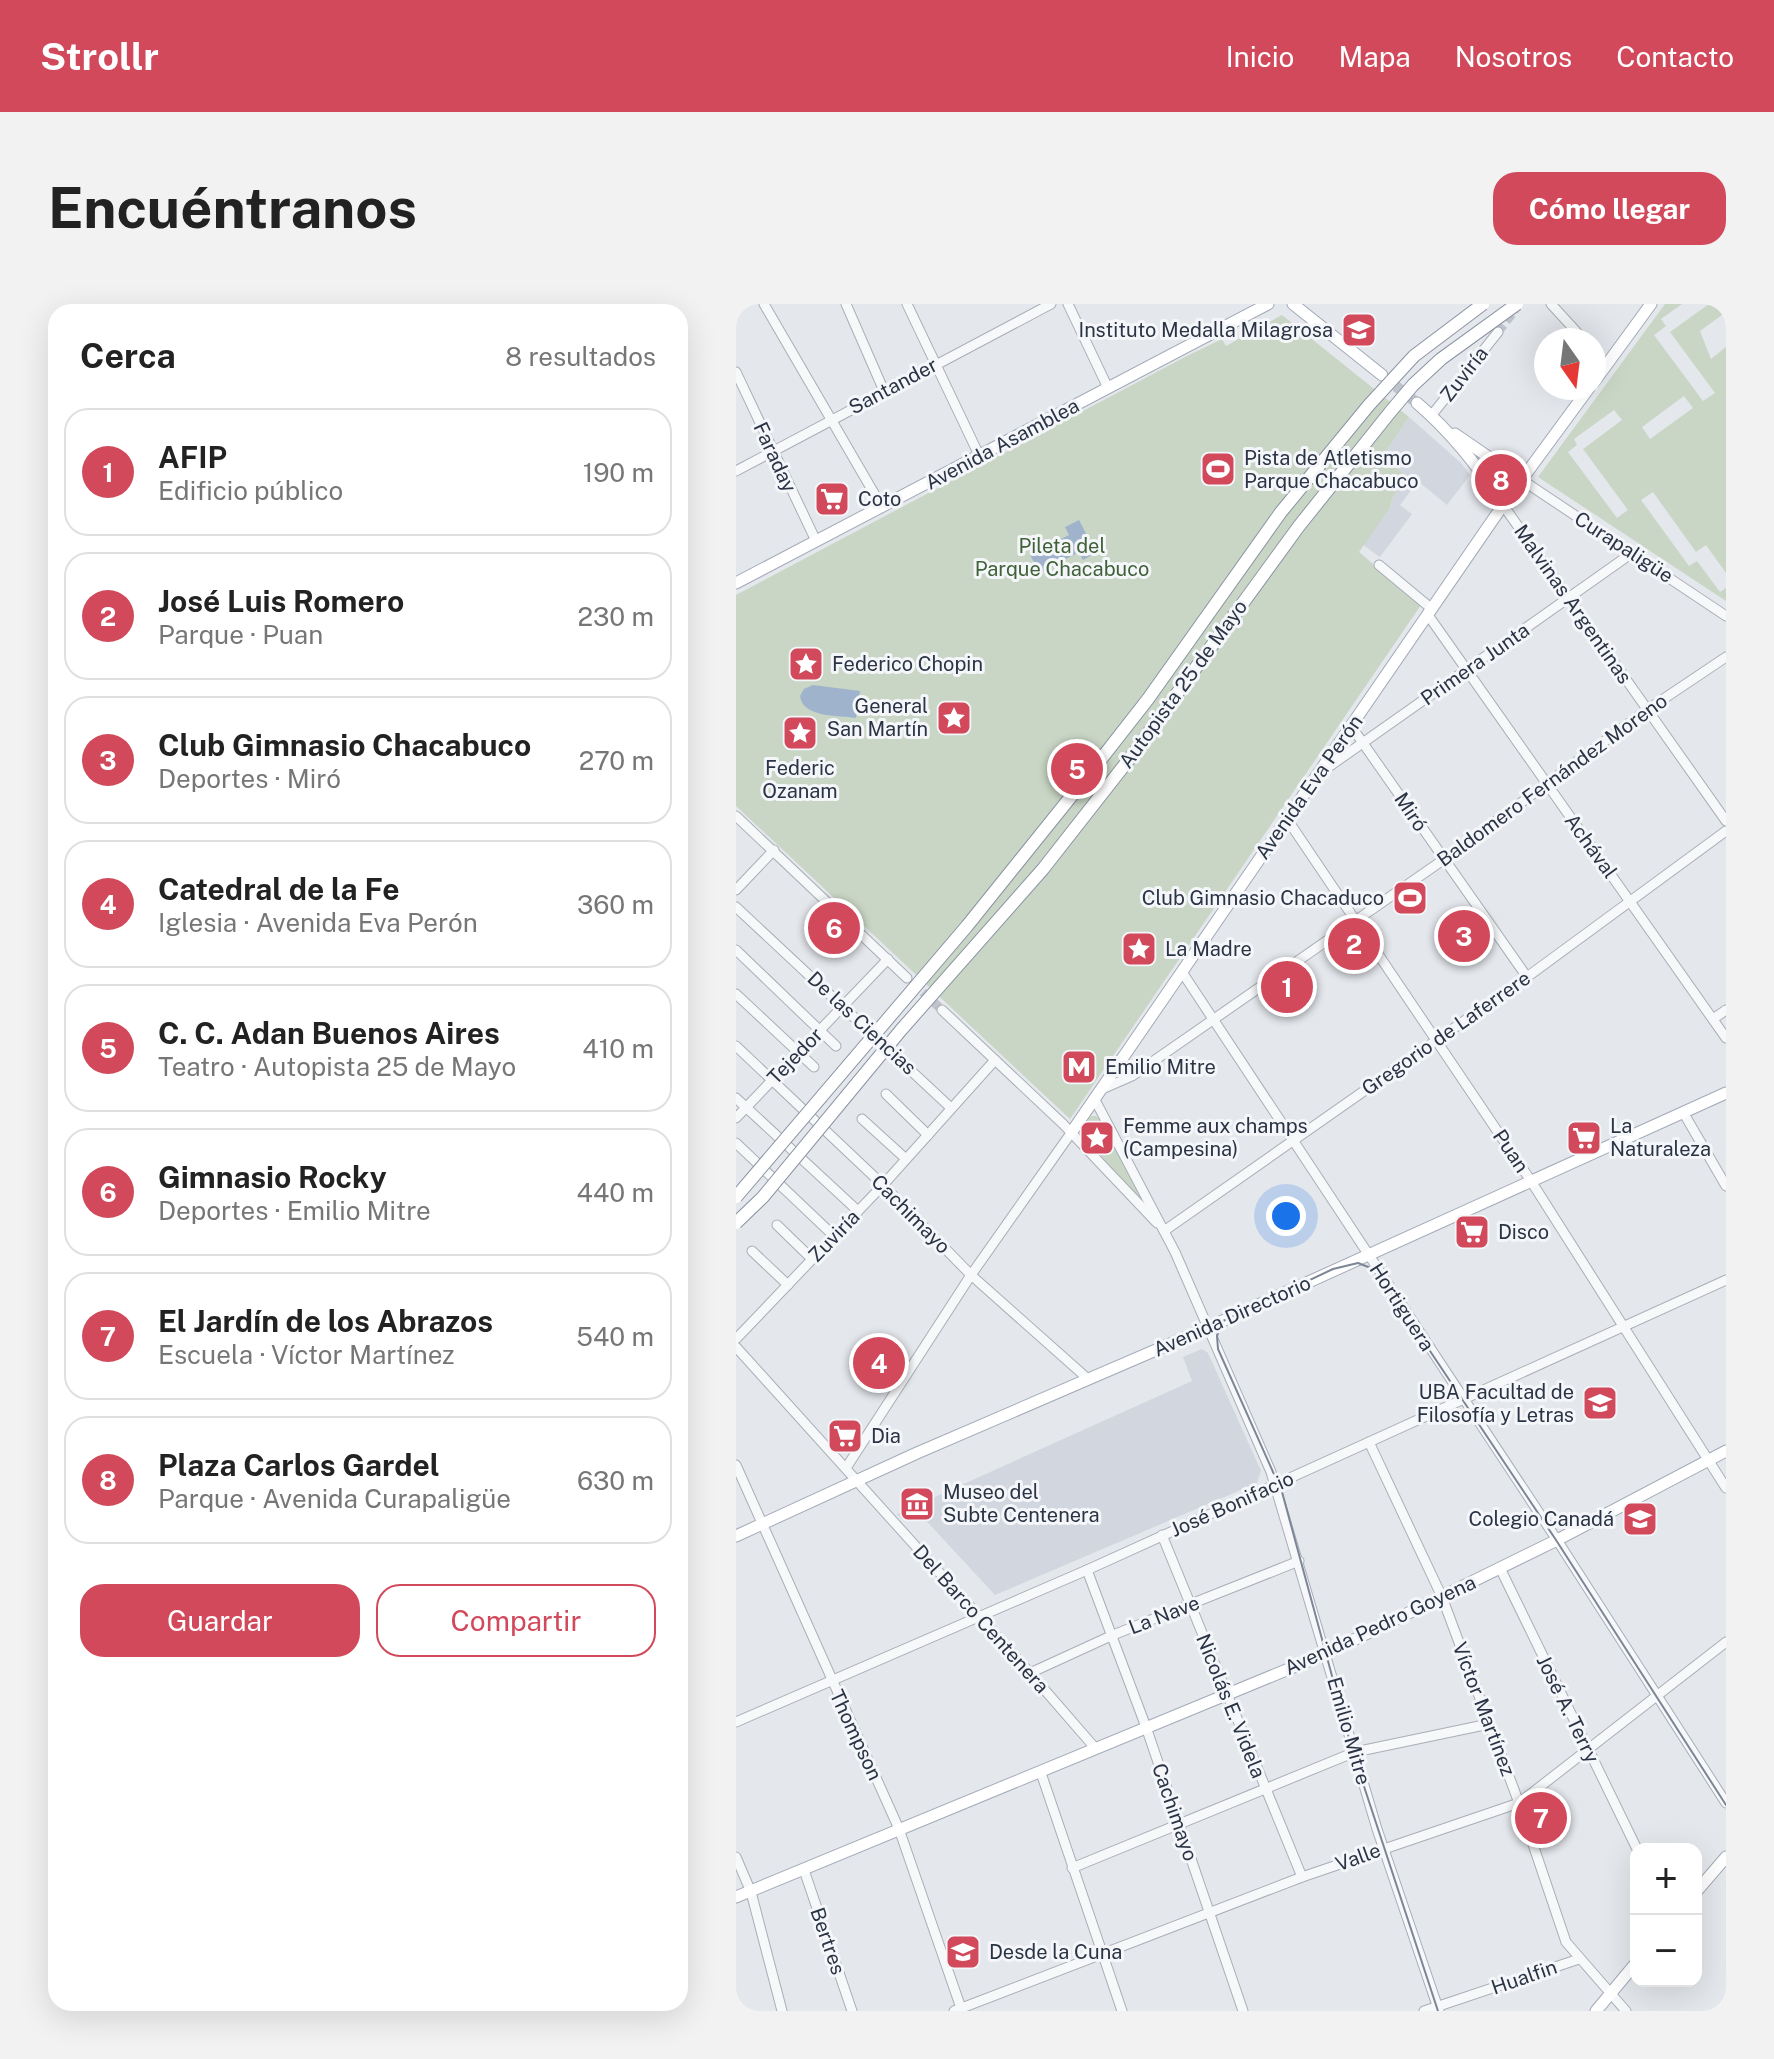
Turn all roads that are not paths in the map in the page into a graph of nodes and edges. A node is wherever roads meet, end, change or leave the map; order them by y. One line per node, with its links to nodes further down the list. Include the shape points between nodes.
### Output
1 (764, 304): 23 (street)
2 (846, 304): 19 (street)
3 (907, 304): 14 (street)
4 (1051, 304): 14 (street, Santander)
5 (1068, 304): 18 (street)
6 (1268, 304): 18 (main road, Avenida Asamblea)
7 (1293, 304): 17 (main road)
8 (1483, 304): 94 (highway, Autopista 25 de Mayo, bridge, via 1414,356 1369,405 1281,512 1098,763)
9 (1517, 304): 96 (highway, Autopista 25 de Mayo, bridge, via 1413,385 1299,526 1043,869)
10 (1551, 304): 12 (street)
11 (1651, 304): 15 (main road)
12 (1573, 328)
13 (1498, 332): 22 (street, Zuviría)
14 (935, 363): 19 (street, Santander); 26 (street)
15 (1606, 365)
16 (736, 372): 25 (street, Faraday)
17 (1382, 375)
18 (1108, 388): 26 (main road, Avenida Asamblea)
19 (884, 391): 23 (street, Santander)
20 (1580, 400): 30 (main road, Avenida Eva Perón)
21 (1417, 403): 22 (main road)
22 (1431, 416): 24 (main road)
23 (832, 419): 25 (street, Santander); 32 (street)
24 (1444, 427): 27 (main road); 29 (main road)
25 (773, 452): 28 (street, Santander); 33 (street, Faraday)
26 (979, 455): 32 (main road, Avenida Asamblea)
27 (1501, 465): 29 (main road, via 1490,468); 30 (main road)
28 (736, 471)
29 (1487, 479): 31 (main road)
30 (1522, 480): 31 (main road, Avenida Eva Perón); 34 (street, Curapaligüe)
31 (1503, 505): 37 (street, Malvinas Argentinas); 38 (main road, Avenida Eva Perón)
32 (882, 507): 33 (main road, Avenida Asamblea)
33 (816, 541): 36 (main road, Avenida Asamblea)
34 (1632, 553): 37 (street, Primera Junta); 39 (street, Curapaligüe)
35 (1379, 565): 38 (street, Achával)
36 (736, 583)
37 (1569, 597): 41 (street, Primera Junta); 42 (street, Malvinas Argentinas)
38 (1430, 612): 41 (street, Achával); 43 (main road, Avenida Eva Perón)
39 (1726, 616)
40 (1726, 657): 42 (street, Baldomero Fernández Moreno)
41 (1467, 669): 44 (street, Primera Junta); 46 (street, Achával)
42 (1647, 710): 46 (street, Baldomero Fernández Moreno); 49 (street, Malvinas Argentinas)
43 (1351, 726): 44 (street, Miró); 45 (main road, Avenida Eva Perón)
44 (1363, 742): 45 (street, Primera Junta); 52 (street, Miró)
45 (1317, 775): 48 (main road, Avenida Eva Perón)
46 (1546, 784): 52 (street, Baldomero Fernández Moreno); 54 (street, Achával)
47 (736, 816): 51 (street)
48 (1287, 819): 56 (street, Puan); 59 (main road, Avenida Eva Perón)
49 (1726, 821)
50 (1726, 831): 54 (street, Gregorio de Laferrere)
51 (774, 850): 53 (street); 58 (street)
52 (1443, 860): 56 (street, Baldomero Fernández Moreno); 60 (street, Miró)
53 (736, 890)
54 (1629, 900): 60 (street, Gregorio de Laferrere); 66 (street, Achával)
55 (736, 907): 63 (street, De las Ciencias)
56 (1356, 921): 67 (street, Baldomero Fernández Moreno); 70 (street, Puan)
57 (736, 950): 68 (street)
58 (888, 959): 61 (street); 63 (street, Tejedor)
59 (1182, 972): 67 (street, Hortiguera); 79 (main road, Avenida Eva Perón)
60 (1527, 977): 70 (street, Gregorio de Laferrere)
61 (907, 978)
62 (736, 994): 73 (street)
63 (844, 1006): 68 (street, Tejedor); 82 (street, De las Ciencias)
64 (942, 1010): 74 (street, Emilio Mitre)
65 (1726, 1010): 66 (street)
66 (1713, 1019): 69 (street, Achával)
67 (1213, 1020): 79 (street, Baldomero Fernández Moreno); 88 (street, Hortiguera)
68 (820, 1030): 72 (street); 73 (street, Tejedor)
69 (1726, 1038)
70 (1436, 1041): 88 (street, Gregorio de Laferrere); 91 (street, Puan)
71 (736, 1046): 76 (street, Cachimayo)
72 (836, 1046)
73 (799, 1052): 75 (street); 76 (street, Tejedor)
74 (995, 1060): 82 (street, Zuviría); 86 (street, Emilio Mitre)
75 (814, 1067)
76 (773, 1080): 81 (street, Tejedor); 92 (street, Cachimayo)
77 (1726, 1093): 83 (main road, Avenida Directorio)
78 (886, 1094): 87 (street)
79 (1097, 1094): 86 (main road, Avenida Eva Perón); 98 (street, Emilio Mitre)
80 (736, 1098): 81 (street)
81 (746, 1108): 84 (street, Tejedor); 95 (street)
82 (951, 1108): 87 (street, Zuviría)
83 (1683, 1112): 91 (main road, Avenida Directorio); 93 (street)
84 (736, 1118)
85 (862, 1119): 90 (street)
86 (1071, 1133): 98 (street, Emilio Mitre); 103 (street, Avenida Eva Perón)
87 (928, 1135): 90 (street, Zuviría)
88 (1294, 1142): 98 (street, Gregorio de Laferrere); 101 (street, Hortiguera)
89 (736, 1143): 99 (street)
90 (906, 1159): 92 (street, Zuviría)
91 (1531, 1181): 101 (main road, Avenida Directorio); 106 (street, Puan)
92 (883, 1185): 95 (street, Zuviría); 103 (street, Cachimayo)
93 (1726, 1186)
94 (736, 1197)
95 (858, 1211): 99 (street, Zuviría)
96 (736, 1223)
97 (777, 1225): 102 (street)
98 (1164, 1231): 107 (street, Emilio Mitre)
99 (834, 1236): 102 (street, Zuviría)
100 (752, 1251): 105 (street)
101 (1368, 1255): 107 (main road, Avenida Directorio); 111 (street, Hortiguera)
102 (812, 1259): 105 (street, Zuviría)
103 (971, 1275): 110 (street, Cachimayo); 116 (street, Avenida Eva Perón)
104 (1726, 1280): 106 (street, José Bonifacio)
105 (788, 1285): 108 (street, Zuviría)
106 (1622, 1326): 111 (street, José Bonifacio); 114 (street, Puan)
107 (1207, 1328): 110 (main road, Avenida Directorio); 118 (street, Emilio Mitre)
108 (736, 1339)
109 (736, 1347): 116 (street, Del Barco Centenera)
110 (1088, 1379): 117 (main road, Avenida Directorio)
111 (1462, 1400): 112 (street, José Bonifacio); 123 (street, Hortiguera)
112 (1369, 1442): 118 (street, José Bonifacio); 127 (street, Víctor Martínez)
113 (1726, 1451): 114 (main road, Avenida Pedro Goyena)
114 (1708, 1461): 119 (street, Puan); 123 (main road, Avenida Pedro Goyena)
115 (736, 1465): 120 (street, Thompson)
116 (846, 1468): 117 (street, Del Barco Centenera)
117 (857, 1481): 120 (main road, Avenida Directorio); 129 (street, Del Barco Centenera)
118 (1275, 1484): 121 (street, José Bonifacio); 124 (street, Emilio Mitre)
119 (1726, 1488)
120 (762, 1525): 122 (main road, Avenida Directorio); 134 (street, Thompson)
121 (1162, 1535): 126 (street, José Bonifacio); 128 (street, Nicolás E. Videla)
122 (736, 1536)
123 (1557, 1540): 125 (main road, Avenida Pedro Goyena); 136 (street, Hortiguera)
124 (1299, 1561): 128 (street, La Nave); 132 (street, Emilio Mitre)
125 (1500, 1568): 127 (main road, Avenida Pedro Goyena); 140 (street, José A. Terry)
126 (1087, 1570): 129 (street, José Bonifacio); 130 (street, Cachimayo)
127 (1442, 1597): 132 (main road, Avenida Pedro Goyena); 138 (street, Víctor Martínez)
128 (1189, 1606): 130 (street, La Nave); 135 (street, Nicolás E. Videla)
129 (979, 1616): 133 (street, Del Barco Centenera); 134 (street, José Bonifacio)
130 (1113, 1635): 133 (street, La Nave); 139 (street, Cachimayo)
131 (1726, 1642): 136 (street, Valle)
132 (1326, 1654): 135 (main road, Avenida Pedro Goyena); 142 (street, Emilio Mitre)
133 (1030, 1673): 141 (street, Del Barco Centenera)
134 (831, 1681): 137 (street, José Bonifacio); 148 (street, Thompson)
135 (1227, 1695): 139 (main road, Avenida Pedro Goyena); 144 (street, Nicolás E. Videla)
136 (1656, 1695): 140 (street, Valle); 146 (street, Hortiguera)
137 (736, 1722)
138 (1489, 1724): 142 (street); 145 (street, Víctor Martínez)
139 (1146, 1727): 141 (main road, Avenida Pedro Goyena); 147 (street, Cachimayo)
140 (1587, 1748): 145 (street, Valle); 149 (street, José A. Terry)
141 (1096, 1749): 143 (main road, Avenida Pedro Goyena)
142 (1355, 1752): 144 (street); 150 (street, Emilio Mitre)
143 (1041, 1773): 148 (main road, Avenida Pedro Goyena, via 923,1824); 153 (street)
144 (1265, 1789): 147 (street); 155 (street, Nicolás E. Videla)
145 (1519, 1803): 150 (street, Valle); 161 (street, Víctor Martínez, via 1566,1942)
146 (1726, 1803)
147 (1179, 1825): 153 (street); 159 (street, Cachimayo)
148 (904, 1827): 154 (main road, Avenida Pedro Goyena); 165 (street, Thompson)
149 (1634, 1843)
150 (1383, 1847): 155 (street, Valle); 164 (street, Emilio Mitre)
151 (736, 1857): 157 (street)
152 (1726, 1857): 156 (main road)
153 (1072, 1868): 160 (street)
154 (804, 1870): 157 (main road, Avenida Pedro Goyena); 167 (street, Bertres)
155 (1302, 1877): 159 (street, Valle)
156 (1702, 1885)
157 (751, 1892): 158 (main road, Avenida Pedro Goyena); 166 (street)
158 (736, 1897)
159 (1209, 1912): 160 (street, Valle); 169 (street, Cachimayo)
160 (1103, 1956): 165 (street, Valle); 168 (street)
161 (1579, 1959): 163 (street, Víctor Martínez); 164 (street, Hualfin)
162 (1630, 1970): 163 (main road)
163 (1611, 1993): 171 (main road); 172 (street, Víctor Martínez)
164 (1438, 2009): 170 (street, Hualfin)
165 (959, 2010)
166 (782, 2011)
167 (852, 2011)
168 (1122, 2011)
169 (1243, 2011)
170 (1424, 2011)
171 (1596, 2011)
172 (1626, 2011)

